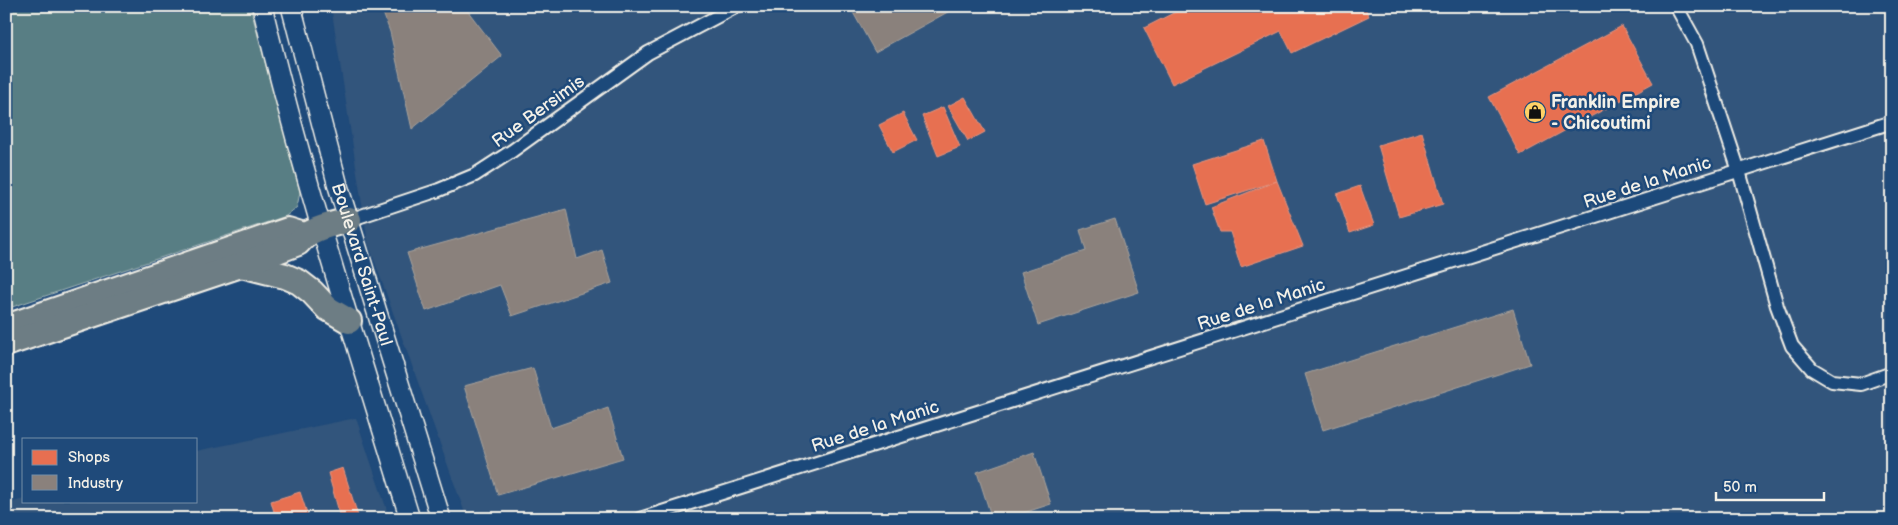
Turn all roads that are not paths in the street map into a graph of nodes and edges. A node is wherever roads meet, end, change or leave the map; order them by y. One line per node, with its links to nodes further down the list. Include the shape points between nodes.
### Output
1 (262, 6): 8 (main road, Boulevard Saint-Paul)
2 (291, 6): 7 (main road, Boulevard Saint-Paul)
3 (737, 6): 7 (street, Rue Bersimis, via 648,53 485,170 439,190)
4 (1676, 6): 6 (street, via 1697,44)
5 (1892, 122): 6 (street, Rue de la Manic)
6 (1739, 171): 13 (street, via 1777,306 1792,346 1812,369 1832,381 1861,384); 16 (street, Rue de la Manic)
7 (349, 220): 8 (highway); 15 (main road, Boulevard Saint-Paul)
8 (313, 231): 9 (highway, via 298,243); 10 (main road, Boulevard Saint-Paul); 11 (highway, via 288,230)
9 (241, 265): 10 (highway, via 299,282 327,308); 12 (highway)
10 (349, 321): 14 (main road, Boulevard Saint-Paul)
11 (6, 327)
12 (6, 344)
13 (1892, 373)
14 (410, 519)
15 (441, 519)
16 (640, 519)

